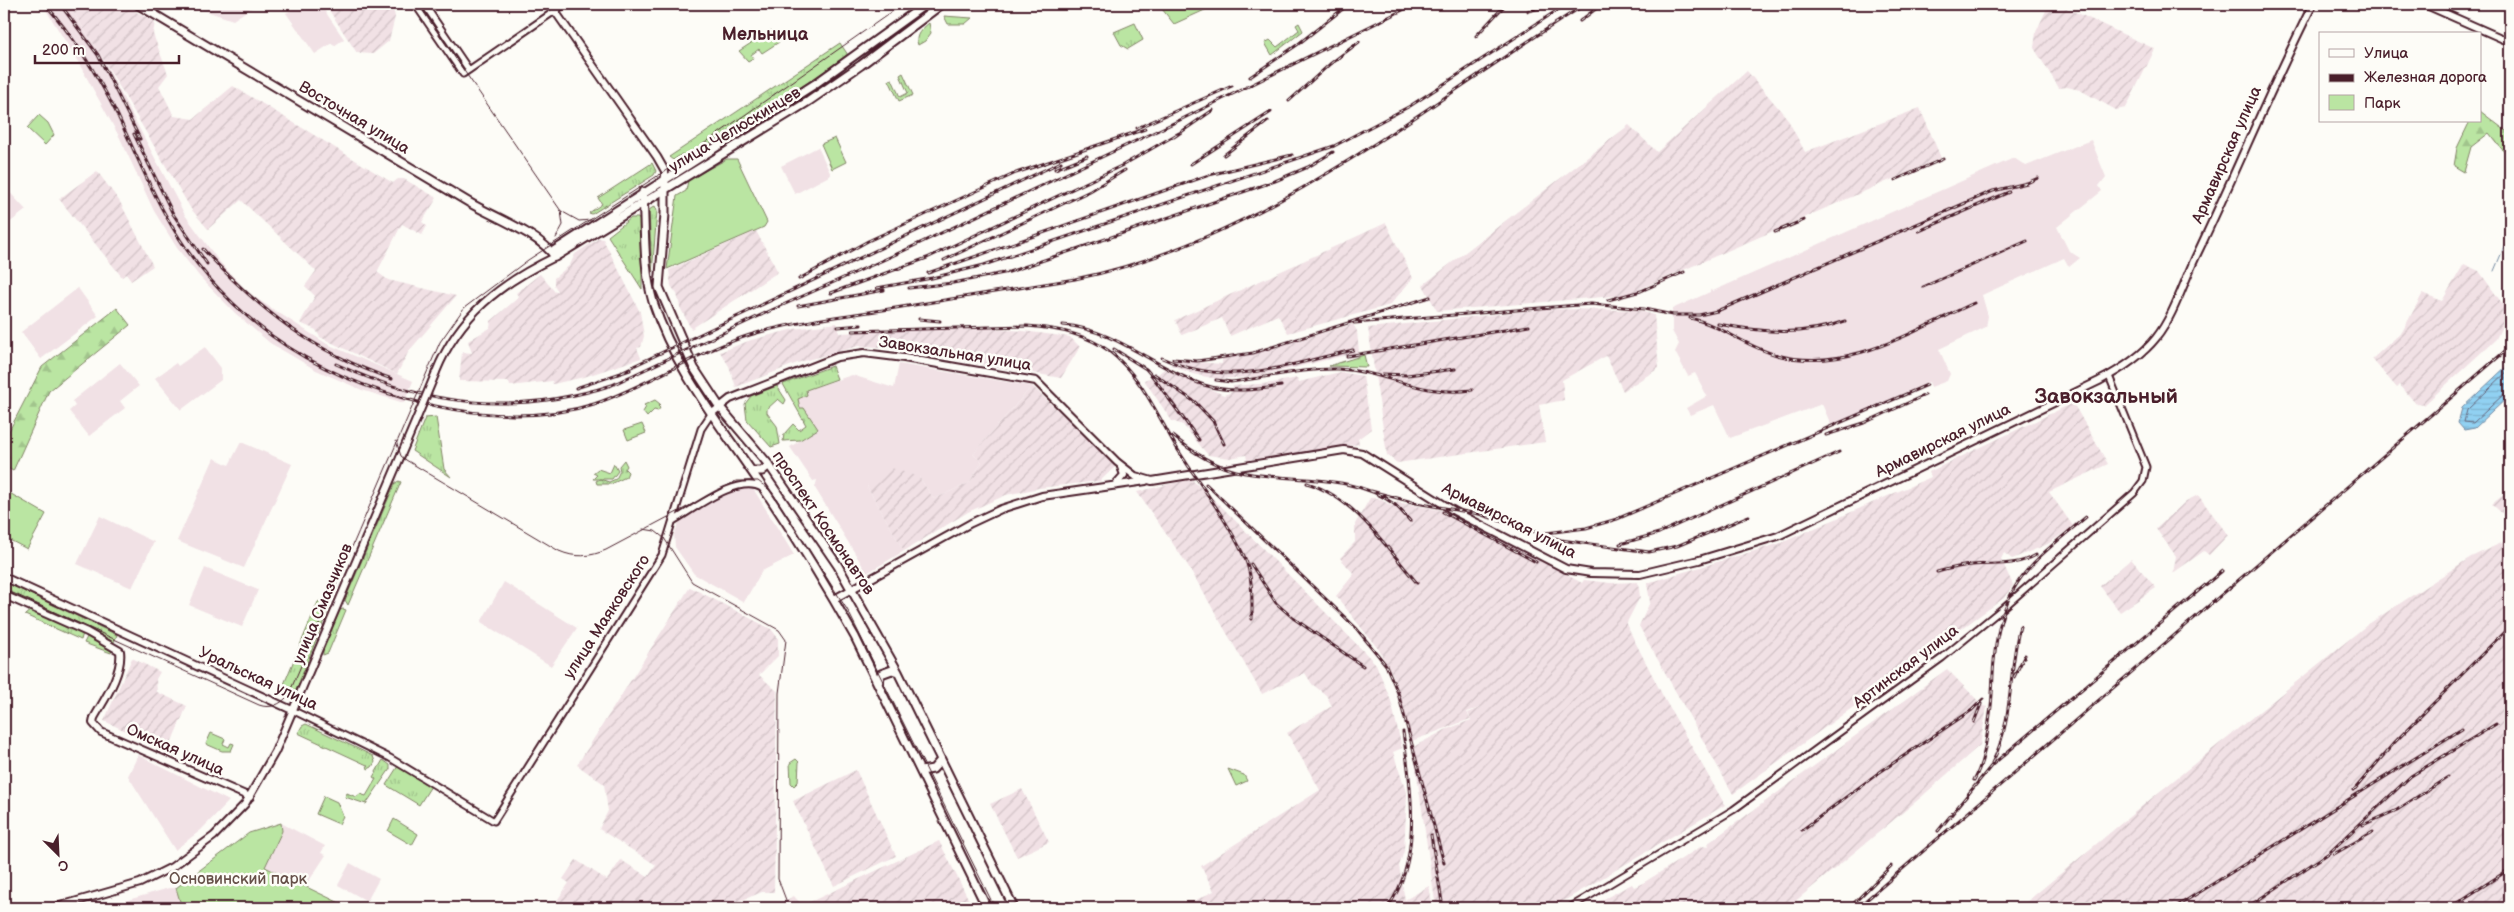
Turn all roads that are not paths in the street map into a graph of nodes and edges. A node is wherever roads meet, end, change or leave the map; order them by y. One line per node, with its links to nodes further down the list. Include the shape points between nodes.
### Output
1 (137, 4): 17 (main road, Восточная улица, via 533,238)
2 (415, 4): 12 (street, via 463,74)
3 (424, 4): 12 (street)
4 (550, 4): 10 (main road)
5 (565, 4): 10 (street)
6 (926, 4): 13 (main road, улица Челюскинцев, via 815,84)
7 (942, 4): 14 (main road, улица Челюскинцев, via 817,96)
8 (2313, 4): 18 (main road, Армавирская улица, via 2164,324 2145,350)
9 (2424, 4): 11 (main road)
10 (556, 11): 12 (street); 13 (main road, via 657,157)
11 (2510, 42)
12 (470, 70)
13 (665, 178): 14 (main road, проспект Космонавтов); 15 (main road, улица Челюскинцев)
14 (666, 188): 16 (main road, улица Челюскинцев); 19 (main road, проспект Космонавтов, via 660,290 694,368)
15 (643, 192): 16 (main road, проспект Космонавтов); 17 (main road, улица Челюскинцев)
16 (644, 202): 17 (main road, улица Челюскинцев); 20 (main road, проспект Космонавтов, via 648,274 654,304 685,373)
17 (554, 255): 21 (main road, улица Челюскинцев, bridge, via 501,289 470,314 444,352)
18 (2109, 376): 25 (main road, Армавирская улица, via 1778,536 1640,574 1566,569 1454,511 1362,453 1344,450); 43 (street, Артинская улица, via 2146,467 2143,481 2134,493 1942,658 1733,810)
19 (719, 406): 20 (main road, Завокзальная улица); 22 (main road, Завокзальная улица, via 730,398 838,357 864,353 904,358 1036,381); 23 (main road, проспект Космонавтов)
20 (711, 414): 24 (main road, проспект Космонавтов); 28 (street, улица Маяковского, via 701,429)
21 (416, 420): 35 (main road, улица Смазчиков)
22 (1117, 462): 25 (main road, Завокзальная улица, via 1139,478); 26 (main road, via 1124,475 1120,482)
23 (769, 465): 24 (main road, via 762,471); 30 (main road, проспект Космонавтов)
24 (752, 471): 27 (main road, проспект Космонавтов)
25 (1152, 480): 26 (main road)
26 (1108, 487): 30 (main road, via 1042,496 1001,509)
27 (764, 490): 28 (street, via 752,485 735,486); 32 (main road, проспект Космонавтов)
28 (672, 521): 39 (street, улица Маяковского, via 662,555)
29 (4, 577): 35 (main road, Уральская улица)
30 (853, 589): 32 (main road); 33 (main road, проспект Космонавтов)
31 (4, 595): 38 (main road, Омская улица, via 87,632 120,651 119,668 93,723 101,732)
32 (834, 599): 34 (main road, проспект Космонавтов)
33 (898, 672): 34 (main road, via 892,670 881,674); 36 (main road, проспект Космонавтов)
34 (878, 684): 37 (main road, проспект Космонавтов)
35 (292, 710): 38 (main road, улица Смазчиков, via 265,773); 39 (street, Уральская улица, via 390,758)
36 (941, 760): 37 (main road, via 933,769); 42 (main road, проспект Космонавтов)
37 (921, 771): 41 (main road, проспект Космонавтов)
38 (250, 797): 40 (main road, улица Смазчиков, via 214,836 172,867 140,883)
39 (494, 821)
40 (53, 908)
41 (988, 908)
42 (1014, 908)
43 (1569, 908)

